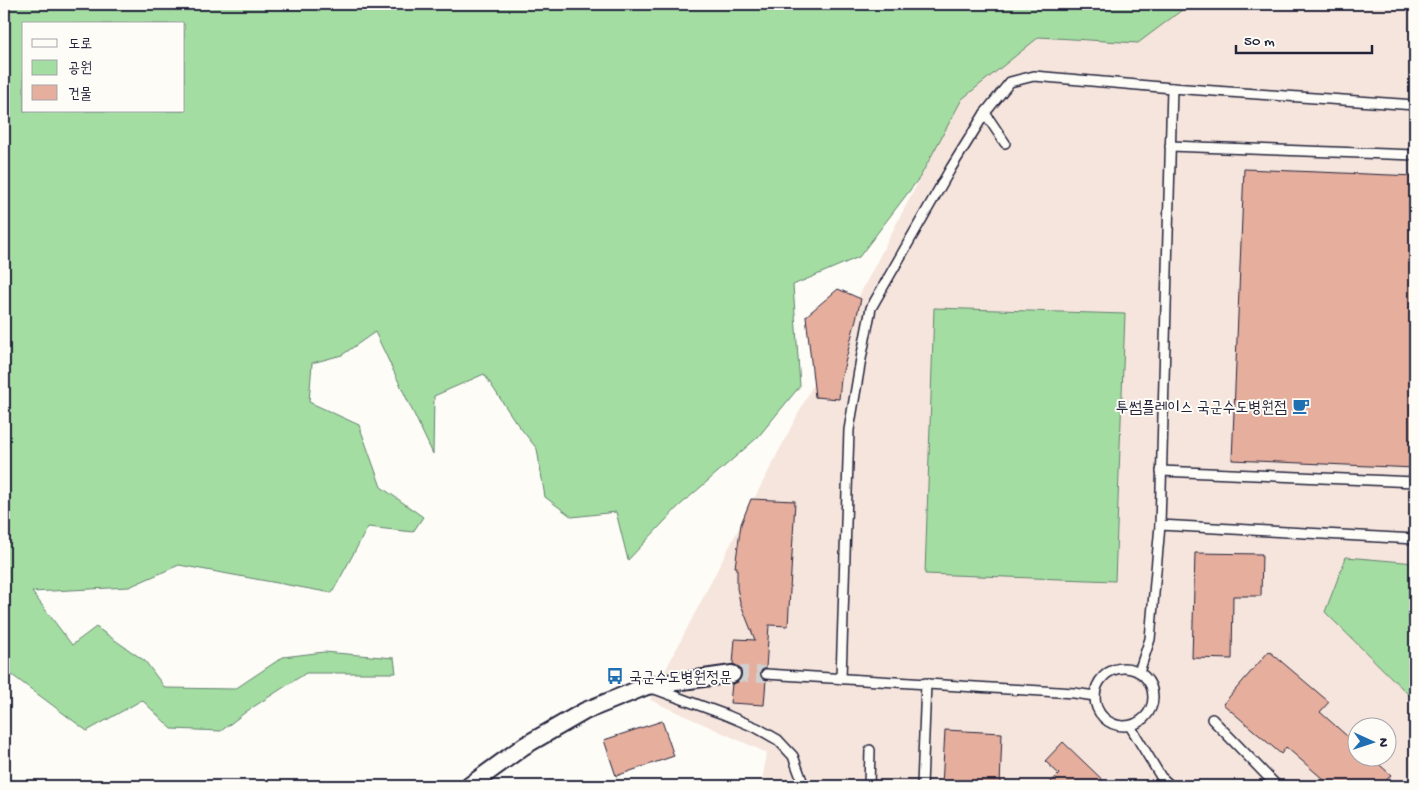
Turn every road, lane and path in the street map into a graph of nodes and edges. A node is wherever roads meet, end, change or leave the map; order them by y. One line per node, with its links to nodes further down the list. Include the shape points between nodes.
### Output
1 (1172, 88): 2 (lane); 3 (lane, via 1034,76 1010,82); 5 (lane)
2 (1415, 105)
3 (985, 113): 4 (lane); 14 (lane, via 871,308 849,430)
4 (1005, 143)
5 (1170, 146): 6 (lane); 7 (lane)
6 (1415, 155)
7 (1162, 471): 8 (lane); 9 (lane)
8 (1415, 482)
9 (1160, 525): 10 (lane); 11 (lane, via 1150,639)
10 (1415, 539)
11 (1139, 672): 17 (lane, via 1120,668 1110,672 1103,677); 19 (lane, via 1152,688 1152,705 1148,714)
12 (732, 674): 16 (street)
13 (766, 674): 14 (lane)
14 (841, 678): 15 (lane)
15 (926, 683): 17 (lane); 24 (lane)
16 (648, 686): 21 (street, via 585,711 524,746); 22 (lane, via 726,715 778,740 793,756)
17 (1095, 696): 19 (lane, via 1098,711 1108,721 1117,726)
18 (1212, 719): 26 (lane)
19 (1130, 726): 25 (lane, via 1161,777)
20 (870, 750): 23 (lane)
21 (469, 786)
22 (804, 786)
23 (870, 786)
24 (922, 786)
25 (1171, 786)
26 (1277, 786)

